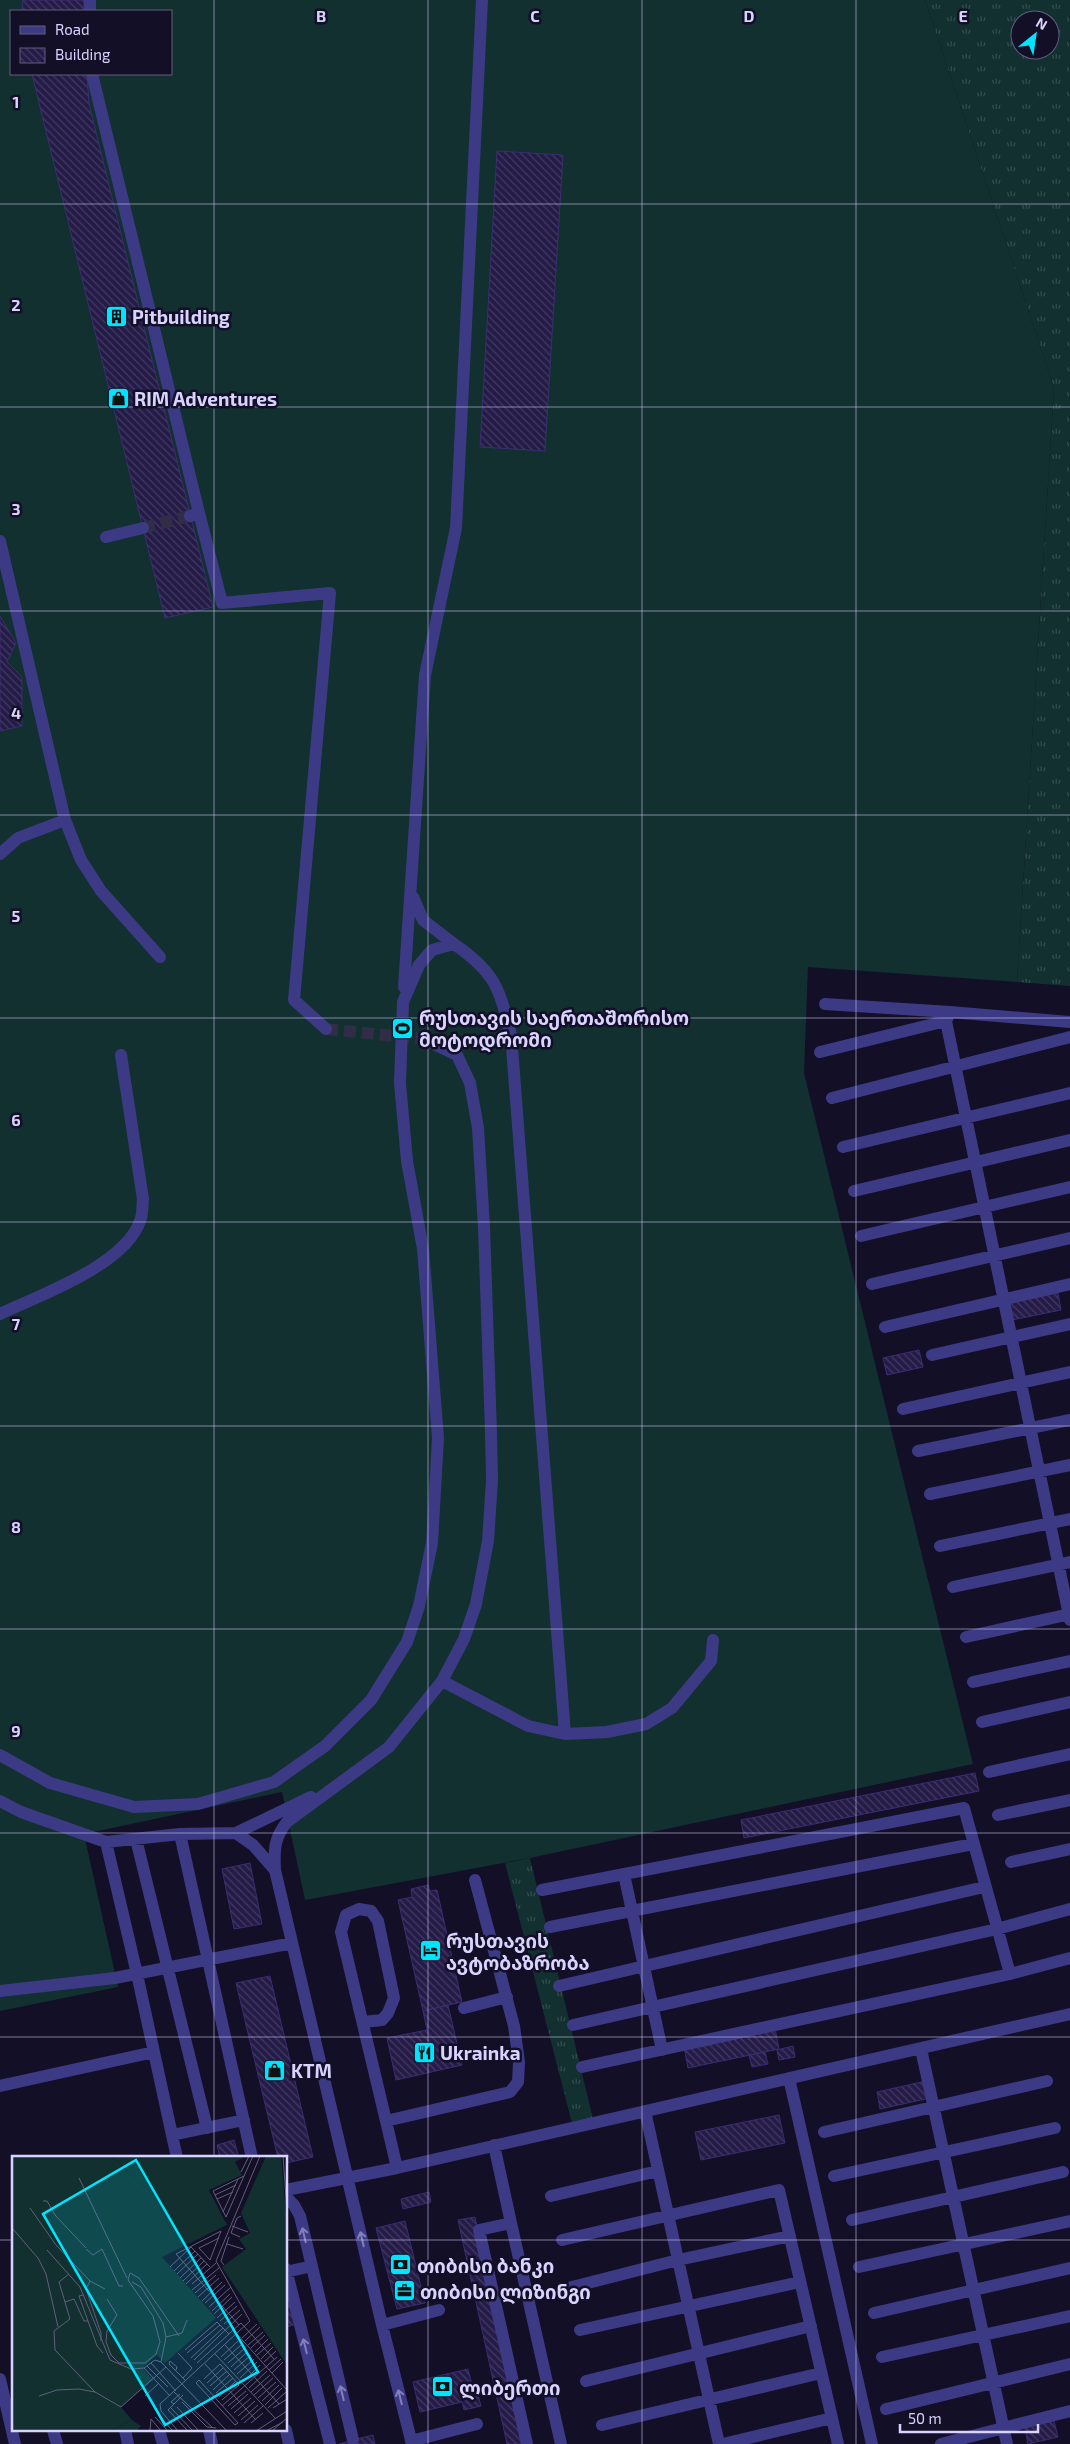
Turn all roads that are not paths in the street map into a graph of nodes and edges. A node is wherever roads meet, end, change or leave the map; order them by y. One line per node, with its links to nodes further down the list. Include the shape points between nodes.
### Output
1 (482, 0): 8 (street, via 456,528 425,675)
2 (92, 75): 15 (street, via 195,514 222,603 330,592 294,1000)
3 (143, 528): 4 (street)
4 (106, 537)
5 (0, 541): 6 (street)
6 (65, 820): 7 (street, via 18,838); 10 (street, via 81,860 101,891)
7 (0, 854)
8 (412, 893): 9 (street, via 423,920); 11 (street)
9 (454, 944): 11 (street, via 432,950 419,965); 63 (street, via 478,960 499,989 511,1034)
10 (160, 957)
11 (403, 1002): 65 (street, via 400,1083 407,1161 423,1249 438,1438 432,1543 419,1606 406,1642 371,1700 325,1746 274,1782 198,1804 134,1807 50,1783)
12 (825, 1004): 13 (street)
13 (948, 1016): 14 (street); 18 (street); 20 (street)
14 (1070, 1022)
15 (326, 1029)
16 (1070, 1036): 20 (street)
17 (424, 1039): 59 (street, via 456,1055 470,1083 478,1128 492,1432 488,1541 476,1604 464,1639)
18 (820, 1052)
19 (121, 1055): 36 (street, via 143,1198 140,1221 128,1242 102,1265)
20 (955, 1066): 22 (street); 23 (street)
21 (1070, 1093): 23 (street)
22 (832, 1098)
23 (966, 1118): 25 (street); 26 (street)
24 (1070, 1140): 26 (street)
25 (843, 1147)
26 (975, 1162): 28 (street); 29 (street)
27 (1070, 1187): 29 (street)
28 (854, 1191)
29 (984, 1207): 30 (street); 32 (street)
30 (861, 1236)
31 (1070, 1238): 32 (street)
32 (994, 1256): 33 (street); 35 (street)
33 (872, 1284)
34 (1070, 1284): 35 (street)
35 (1003, 1300): 38 (street); 39 (street)
36 (0, 1314)
37 (1070, 1324): 39 (street)
38 (885, 1327)
39 (1010, 1336): 40 (street); 42 (street)
40 (932, 1355)
41 (1070, 1372): 42 (street)
42 (1020, 1383): 43 (street); 45 (street)
43 (903, 1409)
44 (1070, 1420): 45 (street)
45 (1030, 1428): 46 (street); 48 (street)
46 (918, 1451)
47 (1070, 1465): 48 (street)
48 (1039, 1472): 49 (street); 51 (street)
49 (930, 1494)
50 (1070, 1519): 51 (street)
51 (1050, 1524): 52 (street); 53 (street)
52 (940, 1546)
53 (1064, 1563): 54 (street); 55 (street)
54 (953, 1587)
55 (1070, 1616): 56 (street)
56 (966, 1637)
57 (713, 1640): 63 (street, via 711,1662 672,1708 646,1724 607,1732)
58 (1070, 1661): 60 (street)
59 (442, 1681): 63 (street, via 528,1726); 67 (street, via 389,1746)
60 (973, 1682)
61 (1070, 1702): 62 (street)
62 (982, 1722)
63 (565, 1734)
64 (1070, 1754): 66 (street)
65 (0, 1755)
66 (989, 1772)
67 (324, 1794): 71 (street, via 303,1799); 78 (street, via 287,1822 278,1833 274,1847)
68 (1070, 1800): 70 (street)
69 (0, 1801): 74 (street, via 21,1812)
70 (998, 1815)
71 (236, 1833): 72 (street); 78 (street, via 253,1845)
72 (180, 1834): 73 (street); 89 (street)
73 (136, 1839): 74 (street); 91 (street)
74 (106, 1842): 92 (street)
75 (973, 1844): 79 (street, via 964,1808); 81 (street); 84 (street)
76 (1070, 1849): 77 (street)
77 (1011, 1862)
78 (275, 1870): 87 (street)
79 (624, 1874): 82 (street); 84 (street)
80 (475, 1880): 96 (street)
81 (984, 1887): 86 (street); 90 (street)
82 (542, 1890)
83 (1070, 1908): 86 (street)
84 (632, 1911): 85 (street); 90 (street)
85 (550, 1927)
86 (997, 1929): 93 (street); 100 (street)
87 (292, 1943): 89 (street); 124 (street)
88 (1070, 1958): 93 (street)
89 (208, 1960): 91 (street); 110 (street)
90 (644, 1966): 94 (street); 102 (street)
91 (168, 1969): 92 (street); 112 (street)
92 (137, 1974): 95 (street); 103 (street)
93 (1010, 1974): 102 (street)
94 (559, 1986)
95 (0, 1991)
96 (507, 1998): 97 (street); 111 (street, via 519,2062 518,2082 510,2092)
97 (464, 2008)
98 (1070, 2014): 101 (street)
99 (363, 2022): 99 (street, via 341,1932 346,1915 359,1909 371,1911 378,1921 394,1998 382,2020); 111 (street)
100 (574, 2026)
101 (921, 2049): 105 (street); 108 (street)
102 (662, 2050): 104 (street)
103 (154, 2052): 107 (street); 115 (street)
104 (582, 2067)
105 (790, 2078): 109 (street); 176 (street)
106 (1048, 2081): 108 (street)
107 (0, 2086)
108 (934, 2107): 114 (street); 117 (street)
109 (645, 2111): 116 (street); 121 (street)
110 (244, 2120): 112 (street); 119 (street)
111 (386, 2121): 120 (street)
112 (207, 2128): 115 (street)
113 (1055, 2128): 117 (street)
114 (824, 2132)
115 (172, 2135): 118 (street)
116 (494, 2145): 120 (street); 132 (street)
117 (944, 2152): 123 (street); 127 (street)
118 (177, 2156)
119 (252, 2156)
120 (397, 2168): 124 (street)
121 (658, 2171): 126 (street); 129 (street)
122 (1063, 2172): 127 (street)
123 (834, 2176)
124 (347, 2177): 125 (street); 149 (street, one-way to 124)
125 (288, 2190)
126 (551, 2196)
127 (953, 2197): 130 (street); 135 (street)
128 (288, 2199): 137 (street, one-way to 128, via 300,2216)
129 (668, 2216): 133 (street, via 779,2190); 134 (street); 136 (street)
130 (852, 2220)
131 (1070, 2221): 135 (street)
132 (511, 2223): 172 (street, via 479,2230); 173 (street)
133 (790, 2236): 136 (street); 142 (street)
134 (562, 2240)
135 (964, 2244): 138 (street); 144 (street)
136 (678, 2260): 143 (street); 145 (street)
137 (312, 2266): 140 (street); 169 (street, one-way to 137)
138 (859, 2267)
139 (1070, 2268): 144 (street)
140 (288, 2271)
141 (288, 2279): 171 (street, one-way to 141)
142 (800, 2282): 145 (street); 150 (street)
143 (568, 2288)
144 (974, 2290): 147 (street); 152 (street)
145 (689, 2306): 151 (street); 153 (street)
146 (439, 2310): 149 (street)
147 (874, 2312)
148 (1070, 2316): 152 (street)
149 (382, 2326): 170 (street, one-way to 149)
150 (811, 2326): 153 (street); 156 (street)
151 (580, 2330)
152 (983, 2334): 154 (street); 159 (street)
153 (699, 2353): 158 (street); 161 (street)
154 (882, 2357)
155 (1070, 2364): 159 (street)
156 (821, 2373): 161 (street); 164 (street)
157 (0, 2380): 160 (street)
158 (586, 2381)
159 (994, 2383): 162 (street); 168 (street)
160 (6, 2397): 167 (street)
161 (710, 2400): 166 (street); 174 (street)
162 (886, 2409)
163 (1070, 2411): 168 (street)
164 (832, 2418): 174 (street); 175 (street)
165 (477, 2424): 170 (street)
166 (602, 2425)
167 (12, 2428)
168 (1004, 2428): 177 (street); 178 (street)
169 (353, 2440)
170 (412, 2442)
171 (330, 2444)
172 (527, 2444)
173 (561, 2444)
174 (721, 2444)
175 (838, 2444)
176 (872, 2444)
177 (940, 2444)
178 (1007, 2444)

